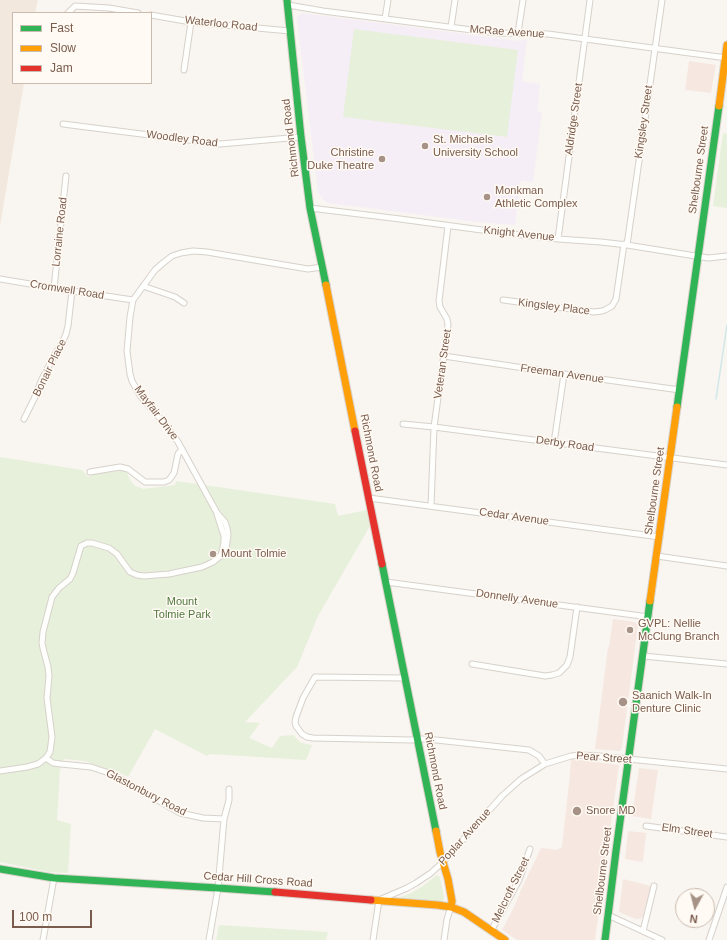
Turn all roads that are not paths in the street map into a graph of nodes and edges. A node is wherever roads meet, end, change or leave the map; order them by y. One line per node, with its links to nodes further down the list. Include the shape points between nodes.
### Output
1 (388, 0): 11 (street)
2 (454, 0): 13 (street)
3 (522, 0): 15 (street)
4 (590, 0): 16 (street, Aldridge Street)
5 (662, 0): 18 (street, Kingsley Street)
6 (287, 2): 11 (street, McRae Avenue, via 323,11); 14 (main road, Richmond Road)
7 (109, 11): 8 (street, via 75,6); 9 (street)
8 (69, 12)
9 (124, 12)
10 (152, 15): 12 (street, Waterloo Road)
11 (385, 19): 13 (street, McRae Avenue)
12 (191, 22): 14 (street, Waterloo Road); 20 (street)
13 (451, 27): 15 (street, McRae Avenue)
14 (290, 31): 22 (main road, Richmond Road)
15 (518, 33): 16 (street, McRae Avenue)
16 (585, 39): 18 (street, McRae Avenue); 26 (street, Aldridge Street)
17 (727, 44): 19 (main road, Shelbourne Street)
18 (655, 48): 19 (street, McRae Avenue); 27 (street, Kingsley Street)
19 (726, 58): 28 (main road, Shelbourne Street)
20 (184, 70)
21 (63, 124): 22 (street, Woodley Road, via 220,144)
22 (301, 137): 24 (main road, Richmond Road)
23 (66, 176): 33 (street, Lorraine Road)
24 (310, 208): 25 (street, Knight Avenue); 30 (main road, Richmond Road)
25 (448, 226): 26 (street, Knight Avenue); 38 (street, Veteran Street, via 439,297 440,307 448,322)
26 (558, 239): 27 (street, Knight Avenue)
27 (626, 245): 28 (street, Knight Avenue); 36 (street, Kingsley Place, via 616,299 612,306 602,312)
28 (698, 256): 29 (street, Knight Avenue); 40 (main road, Shelbourne Street)
29 (727, 256)
30 (322, 267): 32 (street, Mayfair Drive, via 308,269 193,251 172,256 155,270); 49 (main road, Richmond Road)
31 (0, 279): 33 (street, Cromwell Road)
32 (143, 286): 35 (street, Mayfair Drive); 37 (street, via 175,297)
33 (54, 288): 34 (street, Cromwell Road)
34 (72, 291): 35 (street, Cromwell Road); 41 (street, Bonair Place, via 66,334)
35 (133, 300): 45 (street, Mayfair Drive, via 127,351 130,374 141,397 166,425)
36 (504, 300)
37 (184, 303)
38 (444, 356): 39 (street, Freeman Avenue); 43 (street, Veteran Street)
39 (564, 374): 40 (street, Freeman Avenue); 44 (street)
40 (680, 390): 46 (main road, Shelbourne Street)
41 (24, 418)
42 (403, 424): 43 (street, Derby Road)
43 (434, 427): 44 (street, Derby Road); 50 (street, Veteran Street)
44 (554, 443): 46 (street, Derby Road)
45 (182, 449): 48 (street, via 178,454 174,473 164,482 145,482 128,469 120,467); 62 (street, Mayfair Drive, via 227,528 225,552 202,568 137,576 130,572 117,554 109,548 92,543 81,546 70,579 52,597 43,632 43,648 49,676 47,698 52,737 50,752)
46 (670, 458): 47 (street, Derby Road); 51 (main road, Shelbourne Street)
47 (727, 465)
48 (90, 472)
49 (369, 498): 50 (street, Cedar Avenue); 54 (main road, Richmond Road)
50 (430, 506): 51 (street, Cedar Avenue)
51 (660, 537): 52 (main road, Shelbourne Street)
52 (657, 556): 53 (street); 56 (main road, Shelbourne Street)
53 (727, 566)
54 (386, 582): 55 (street, Donnelly Avenue); 60 (main road, Richmond Road)
55 (577, 607): 56 (street, Donnelly Avenue); 58 (street, via 570,657 567,665 559,673 545,676)
56 (649, 617): 57 (main road, Shelbourne Street)
57 (643, 656): 59 (street); 63 (main road, Shelbourne Street)
58 (472, 664)
59 (727, 664)
60 (406, 678): 61 (main road, Richmond Road); 61 (street, via 315,677 303,698 295,722 302,734 313,738)
61 (417, 739): 64 (street, via 529,750 539,756); 72 (main road, Richmond Road)
62 (46, 758): 66 (street, via 38,764); 68 (street, Glastonbury Road, via 53,763 91,767 106,772 180,813)
63 (629, 759): 64 (street, Pear Street, via 575,755); 65 (street, Pear Street); 80 (main road, Shelbourne Street)
64 (545, 764): 72 (street, Poplar Avenue, via 521,779 502,796)
65 (727, 769)
66 (0, 771)
67 (229, 789): 68 (street)
68 (224, 819): 77 (street)
69 (646, 826): 70 (street, Elm Street)
70 (727, 837)
71 (530, 849): 81 (street, Melcroft Street, via 519,880)
72 (443, 862): 78 (street, Poplar Avenue, via 416,883); 79 (main road, Richmond Road, via 452,901)
73 (0, 869): 74 (main road, Cedar Hill Cross Road)
74 (54, 878): 77 (main road, Cedar Hill Cross Road); 83 (street)
75 (654, 886): 82 (street)
76 (727, 886): 90 (street)
77 (218, 888): 78 (main road, Cedar Hill Cross Road); 84 (street)
78 (379, 900): 79 (main road, Cedar Hill Cross Road); 85 (street)
79 (450, 907): 81 (main road, Cedar Hill Cross Road, via 464,912); 86 (street)
80 (608, 916): 82 (street); 88 (main road, Shelbourne Street)
81 (491, 931): 87 (main road, Cedar Hill Cross Road)
82 (642, 931): 89 (street)
83 (43, 940)
84 (209, 940)
85 (372, 940)
86 (444, 940)
87 (505, 940)
88 (605, 940)
89 (662, 940)
90 (709, 940)

